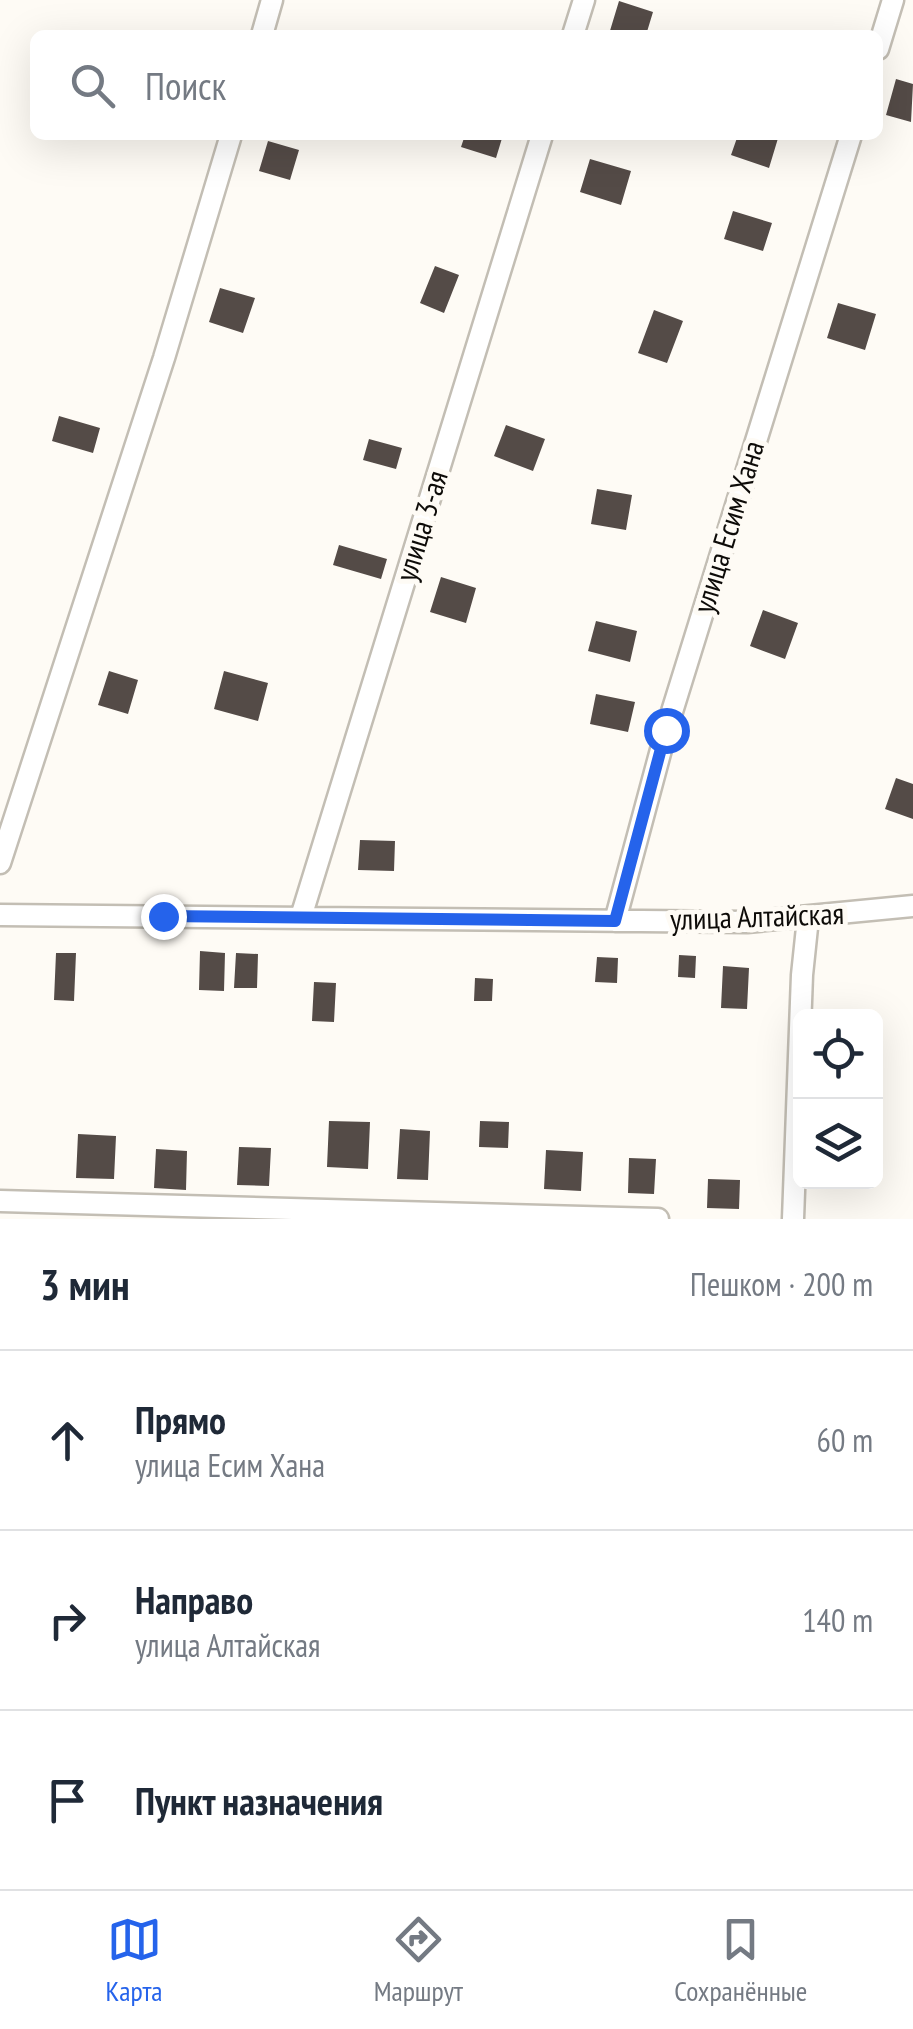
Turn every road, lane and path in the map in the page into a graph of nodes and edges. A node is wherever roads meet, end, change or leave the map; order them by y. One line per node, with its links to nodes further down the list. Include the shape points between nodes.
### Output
1 (272, 0): 4 (street)
2 (584, 0): 5 (street)
3 (894, 0): 6 (street)
4 (263, 30)
5 (575, 30)
6 (883, 34)
7 (230, 140): 10 (street)
8 (540, 140): 13 (street, улица 3-ая)
9 (850, 140): 15 (street, улица Есим Хана, via 666,730)
10 (0, 863)
11 (913, 906): 14 (street, улица Алтайская)
12 (0, 914): 13 (street, улица Алтайская)
13 (301, 917): 15 (street, улица Алтайская)
14 (808, 918): 15 (street, улица Алтайская); 18 (street)
15 (615, 921)
16 (0, 1200): 17 (street)
17 (658, 1219)
18 (793, 1219)

